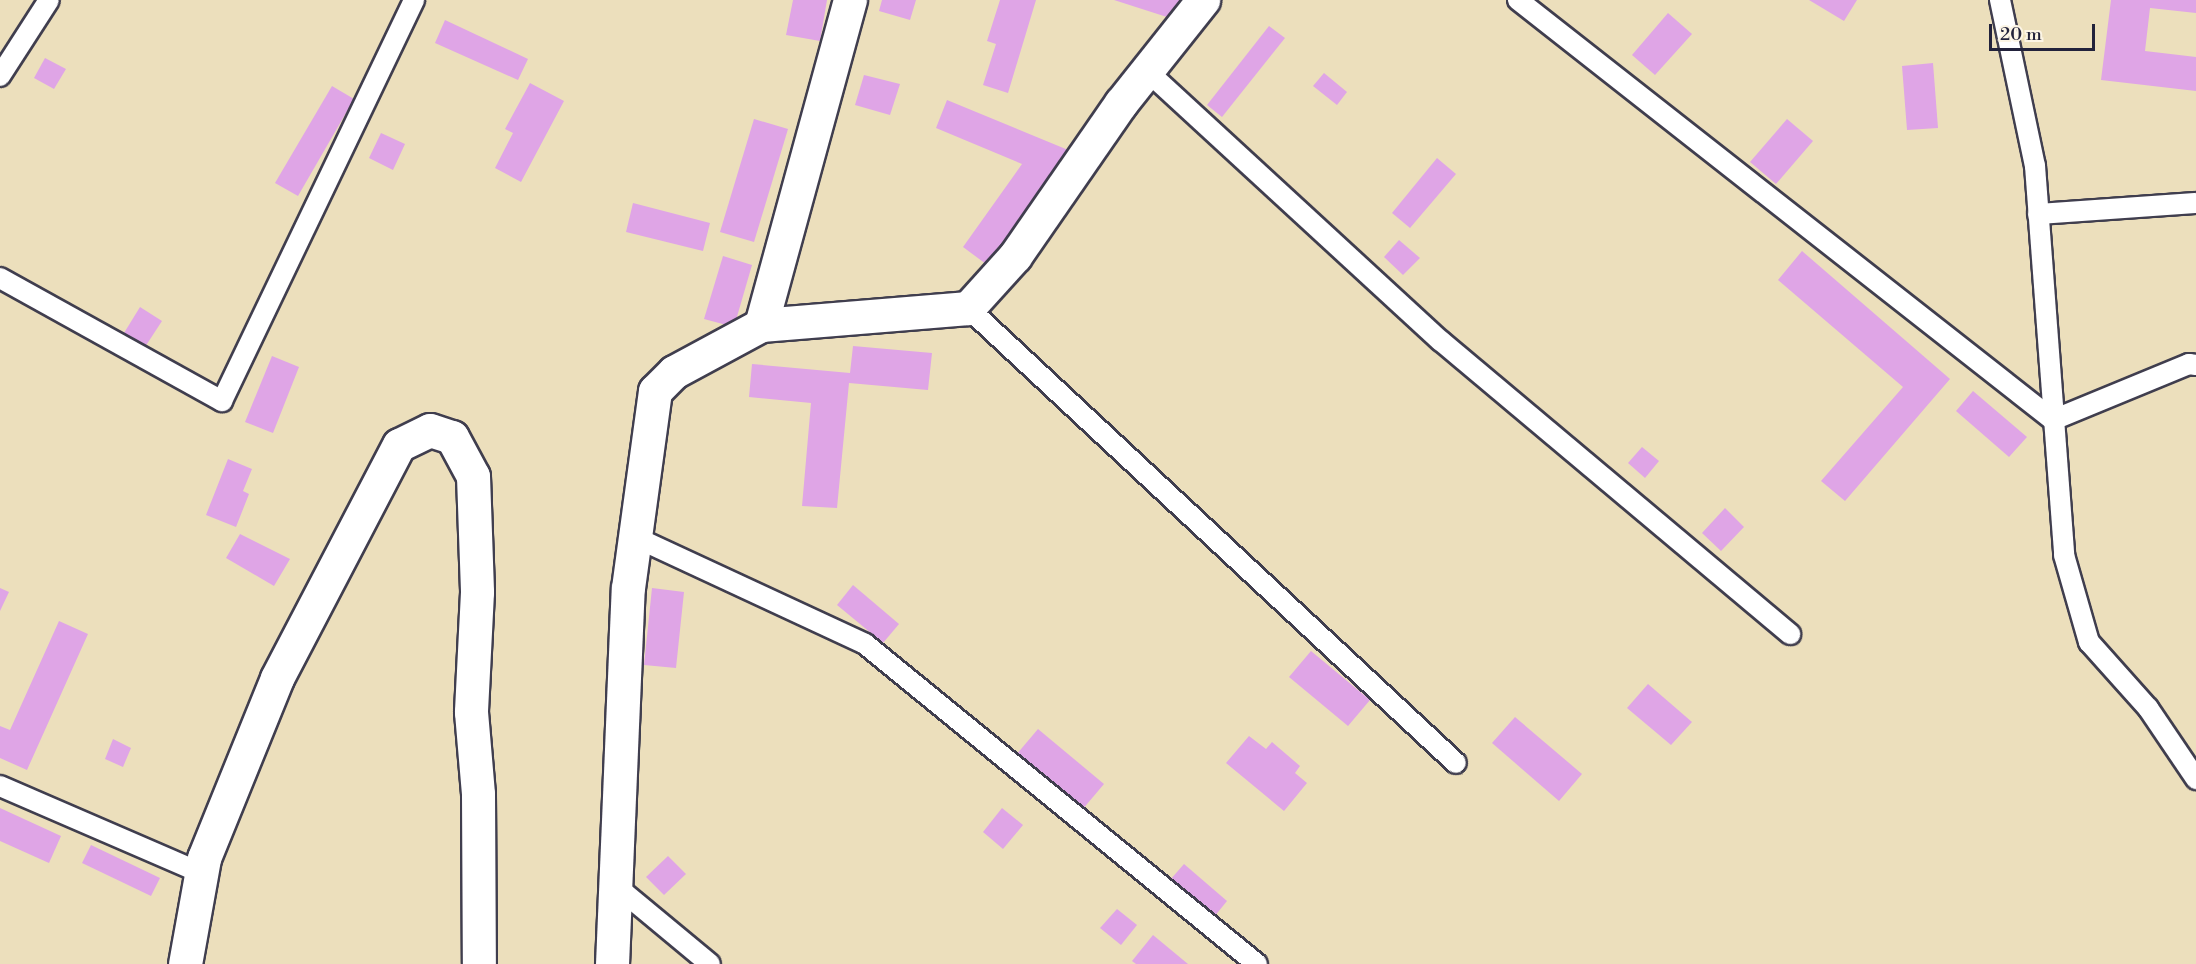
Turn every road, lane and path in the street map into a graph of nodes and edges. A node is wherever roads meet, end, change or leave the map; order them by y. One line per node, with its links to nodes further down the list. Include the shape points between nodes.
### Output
1 (49, 0): 8 (lane)
2 (414, 0): 11 (lane, via 222,401)
3 (850, 0): 13 (street)
4 (1203, 0): 7 (street)
5 (1518, 0): 15 (lane)
6 (2000, 0): 10 (lane, via 2035,166)
7 (1147, 71): 12 (street, via 1015,256); 17 (lane, via 1441,341)
8 (0, 76)
9 (2196, 203): 10 (lane)
10 (2038, 214): 15 (lane)
11 (0, 278)
12 (968, 308): 13 (street); 18 (lane)
13 (761, 325): 16 (street, via 674,372 655,391)
14 (2196, 364): 15 (lane)
15 (2053, 420): 19 (lane, via 2064,555 2089,642 2148,708)
16 (637, 538): 22 (street, via 628,588); 27 (lane, via 865,644)
17 (1790, 634)
18 (1456, 763)
19 (2196, 779)
20 (0, 786): 21 (lane)
21 (201, 873): 23 (street); 24 (street, via 277,678 399,445 430,430 452,438 473,476 477,592 471,712 478,794)
22 (616, 886): 25 (street); 26 (lane)
23 (185, 964)
24 (479, 964)
25 (612, 964)
26 (710, 964)
27 (1257, 964)

